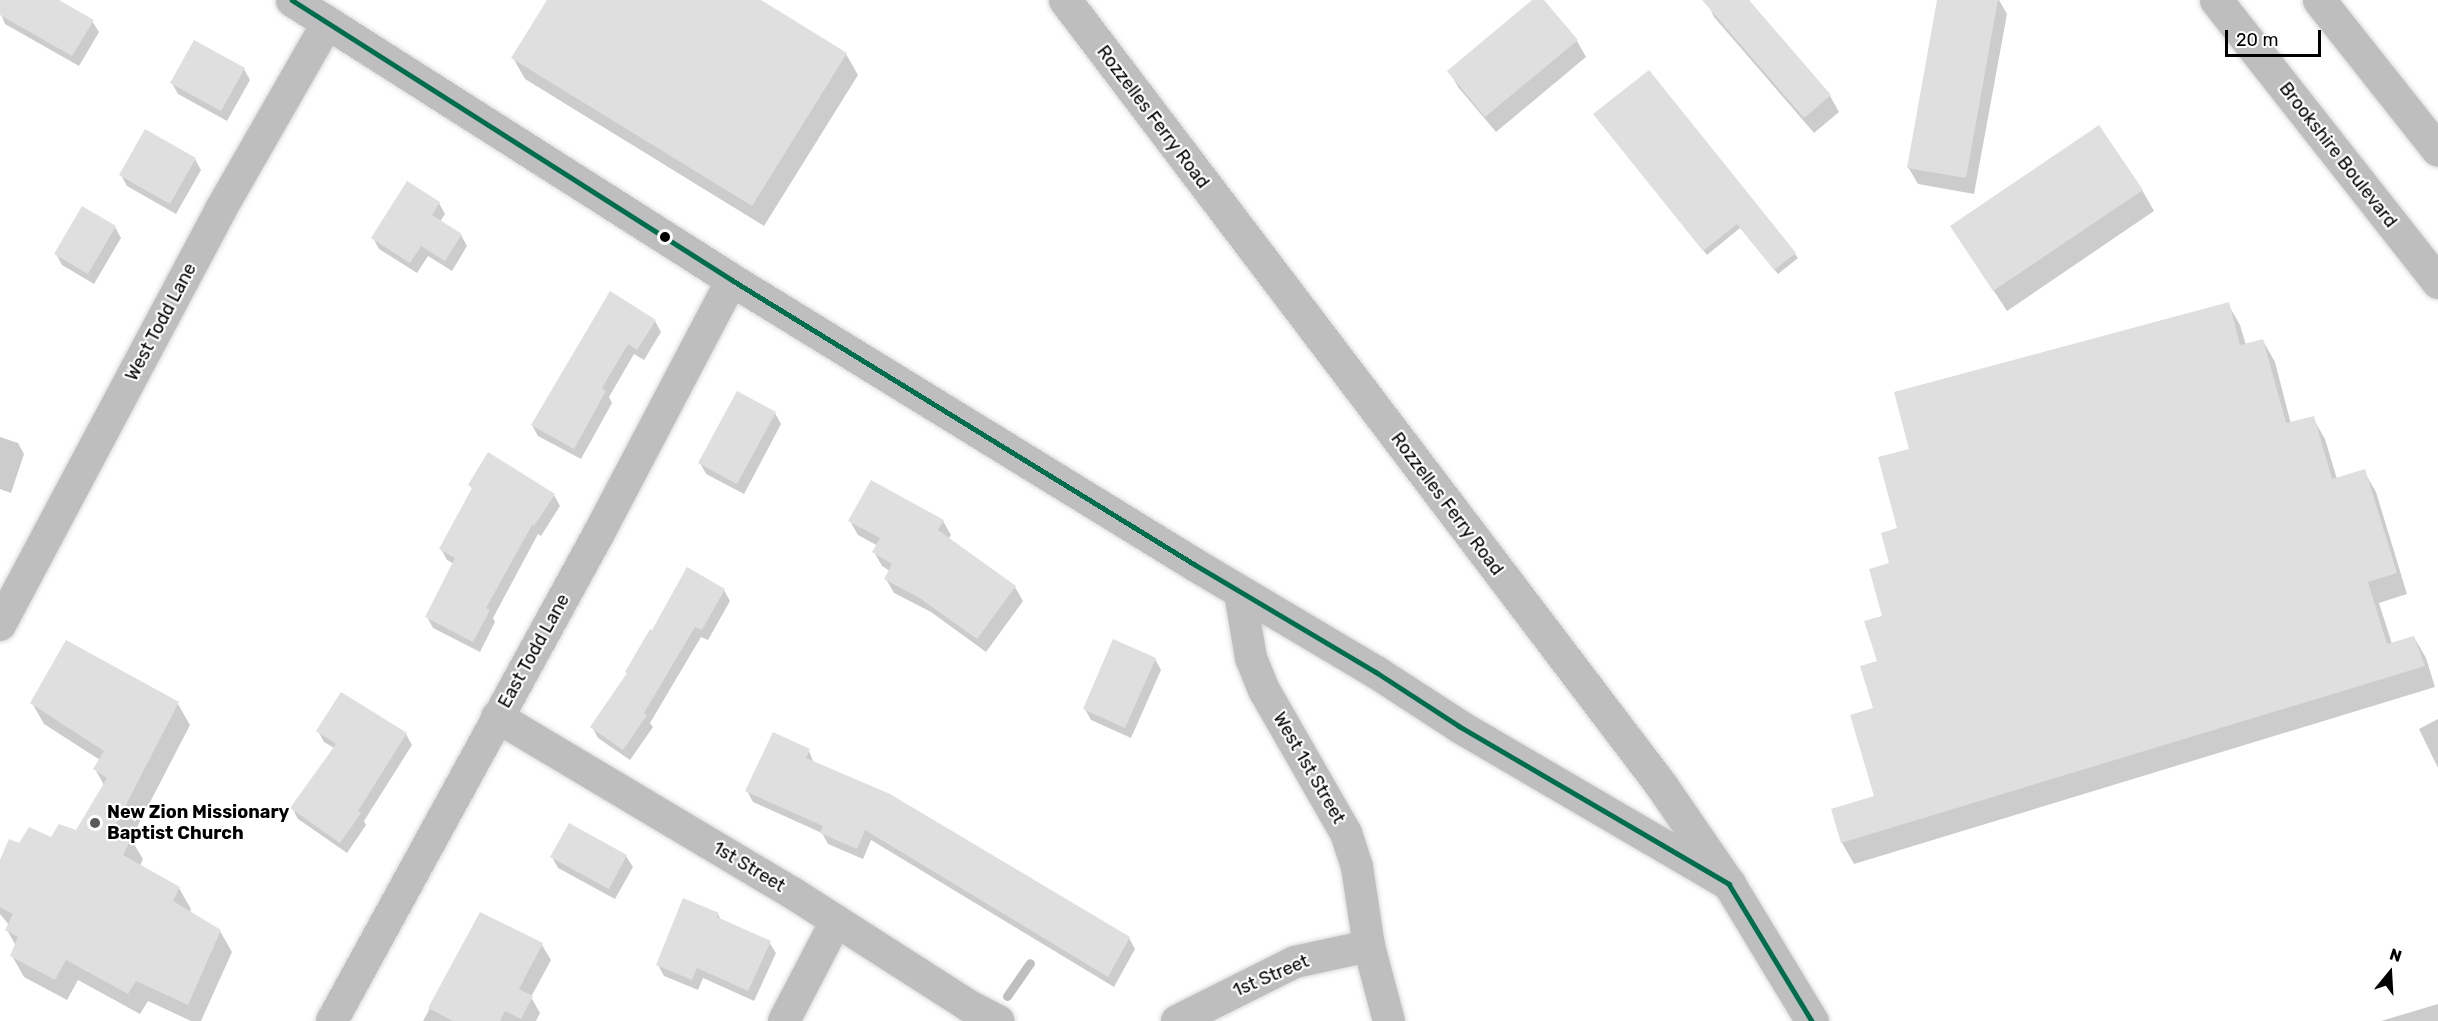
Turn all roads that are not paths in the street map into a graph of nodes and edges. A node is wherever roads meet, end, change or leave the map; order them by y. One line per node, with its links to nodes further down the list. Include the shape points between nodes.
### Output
1 (292, 0): 5 (main road)
2 (1065, 0): 12 (main road, Rozzelles Ferry Road, via 1648,767)
3 (2216, 0): 8 (main road, Brookshire Boulevard)
4 (2319, 0): 6 (main road)
5 (328, 22): 7 (main road); 10 (street, West Todd Lane, via 221,209)
6 (2438, 150)
7 (732, 280): 9 (main road); 11 (street, East Todd Lane)
8 (2438, 282)
9 (1240, 593): 12 (main road); 14 (street, West 1st Street, via 1251,658 1264,690 1346,833 1361,887)
10 (0, 625)
11 (497, 717): 13 (street, 1st Street); 15 (street, East Todd Lane)
12 (1729, 884): 20 (main road, Rozzelles Ferry Road)
13 (836, 921): 16 (street); 17 (street, 1st Street)
14 (1369, 946): 18 (street, 1st Street, via 1287,965); 19 (street, West 1st Street)
15 (332, 1021)
16 (784, 1021)
17 (998, 1021)
18 (1177, 1021)
19 (1389, 1021)
20 (1812, 1021)

